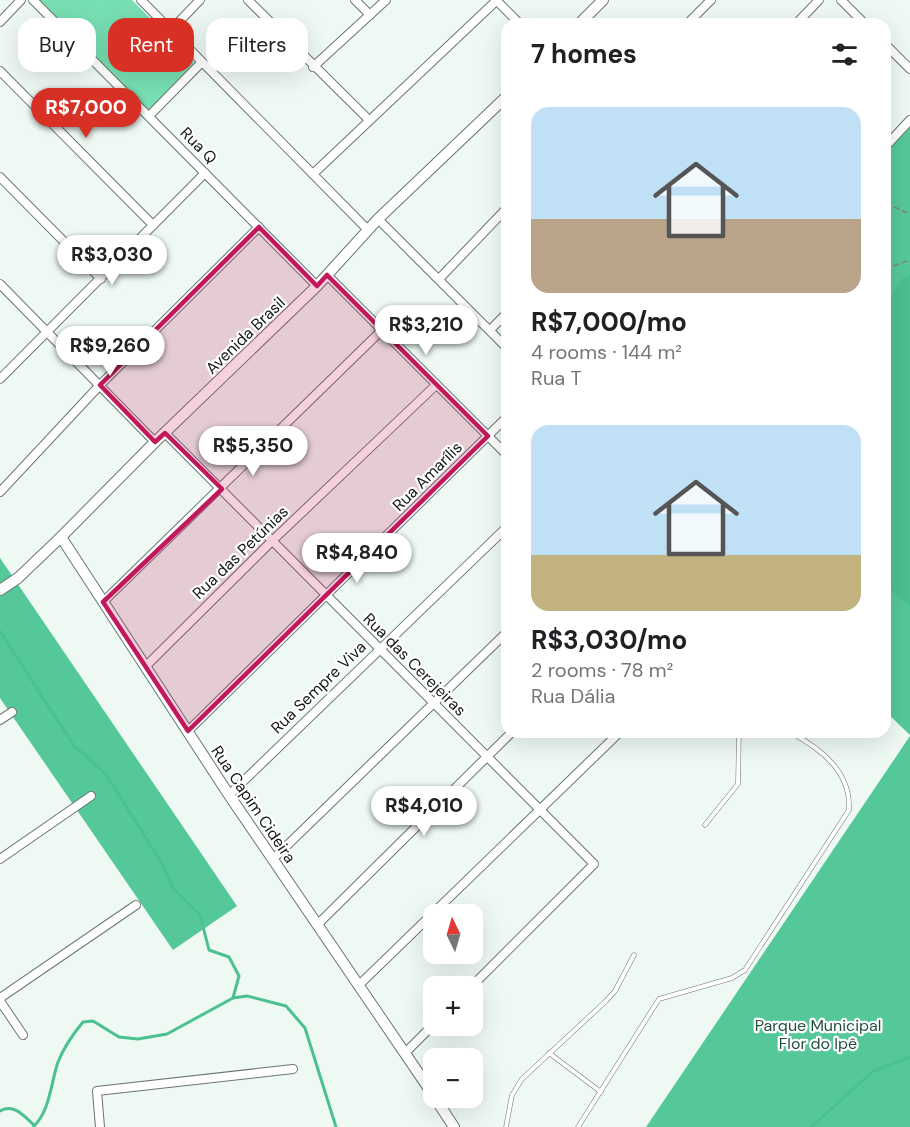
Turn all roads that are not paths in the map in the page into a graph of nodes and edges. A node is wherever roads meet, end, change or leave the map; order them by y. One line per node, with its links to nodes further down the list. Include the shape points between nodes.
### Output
1 (21, 0): 21 (street)
2 (33, 0): 29 (street, Rua Q)
3 (141, 0): 14 (street)
4 (200, 0): 15 (street)
5 (248, 0): 25 (street)
6 (355, 0): 13 (street)
7 (386, 0): 13 (street)
8 (496, 0): 16 (street); 30 (street)
9 (603, 0): 17 (street)
10 (711, 0): 18 (street)
11 (819, 0): 19 (street)
12 (841, 0): 20 (street)
13 (369, 15): 25 (street)
14 (159, 18)
15 (183, 18)
16 (514, 18)
17 (585, 18)
18 (693, 18)
19 (802, 18)
20 (859, 18)
21 (0, 22)
22 (891, 50): 26 (street)
23 (194, 55): 24 (street)
24 (201, 62): 29 (street); 34 (street)
25 (313, 67): 30 (street)
26 (910, 69)
27 (0, 71): 38 (street)
28 (501, 102): 37 (street, Avenida Brasil)
29 (149, 116): 33 (street, Rua Q)
30 (369, 120): 34 (street)
31 (910, 120): 32 (street)
32 (891, 141)
33 (205, 173): 38 (street); 39 (street, Rua Q)
34 (313, 174): 40 (street)
35 (0, 177): 42 (street)
36 (501, 214): 43 (street)
37 (378, 219): 40 (street, Avenida Brasil); 43 (street)
38 (153, 225): 42 (street)
39 (259, 227): 45 (street, Rua Q); 52 (street)
40 (368, 230): 41 (street, Avenida Brasil)
41 (327, 275): 45 (street, Avenida Brasil); 47 (street)
42 (101, 279): 49 (street)
43 (439, 279): 48 (street)
44 (0, 284): 49 (street)
45 (317, 286): 55 (street, Avenida Brasil)
46 (501, 319): 48 (street)
47 (382, 330): 53 (street); 59 (street)
48 (490, 330): 50 (street)
49 (47, 331): 51 (street); 52 (street)
50 (501, 342)
51 (0, 379)
52 (100, 385): 57 (street); 60 (street)
53 (436, 385): 56 (street); 63 (street, Rua das Petúnias)
54 (501, 423): 56 (street, Rua Amarílis)
55 (165, 433): 57 (street, Avenida Brasil); 59 (street, Rua das Cerejeiras)
56 (488, 436): 58 (street); 65 (street, Rua Amarílis)
57 (155, 442): 62 (street, Avenida Brasil)
58 (501, 449)
59 (222, 489): 63 (street, Rua das Cerejeiras); 66 (street)
60 (0, 492)
61 (501, 533): 68 (street, Rua Sempre Viva)
62 (61, 537): 64 (street, Avenida Brasil); 66 (street, Rua Capim Cideira)
63 (273, 540): 65 (street, Rua das Cerejeiras); 69 (street, Rua das Petúnias)
64 (0, 590)
65 (327, 596): 68 (street, Rua das Cerejeiras); 73 (street, Rua Amarílis)
66 (103, 602): 69 (street, Rua Capim Cideira)
67 (501, 638): 70 (street)
68 (378, 649): 70 (street, Rua das Cerejeiras); 79 (street, Rua Sempre Viva)
69 (145, 667): 73 (street, Rua Capim Cideira)
70 (435, 704): 78 (street, Rua das Cerejeiras); 84 (street)
71 (12, 712): 72 (street)
72 (0, 720)
73 (188, 731): 79 (street, Rua Capim Cideira)
74 (506, 738): 78 (street)
75 (614, 738): 81 (street)
76 (739, 738): 82 (lane, via 738,784)
77 (801, 738): 97 (lane, via 816,746 841,774 849,810 745,970 723,981 659,999)
78 (487, 757): 81 (street, Rua das Cerejeiras); 86 (street)
79 (229, 795): 84 (street, Rua Capim Cideira)
80 (90, 796): 83 (street)
81 (541, 810): 88 (street, Rua das Cerejeiras, via 594,864); 89 (street)
82 (705, 825)
83 (0, 859)
84 (273, 859): 86 (street, Rua Capim Cideira)
85 (136, 904): 90 (street)
86 (318, 924): 89 (street, Rua Capim Cideira)
87 (634, 955): 94 (lane, via 606,1001)
88 (482, 976)
89 (359, 985): 93 (street, Rua Capim Cideira)
90 (0, 1000): 91 (street)
91 (23, 1035)
92 (423, 1035): 93 (street)
93 (405, 1053): 96 (street, Rua Capim Cideira)
94 (549, 1053): 97 (lane); 101 (lane, via 522,1079 512,1095)
95 (293, 1070): 99 (street, via 97,1091)
96 (423, 1080)
97 (601, 1092): 102 (lane)
98 (441, 1108): 100 (street, Rua Capim Cideira)
99 (100, 1127)
100 (454, 1127)
101 (506, 1127)
102 (578, 1127)

